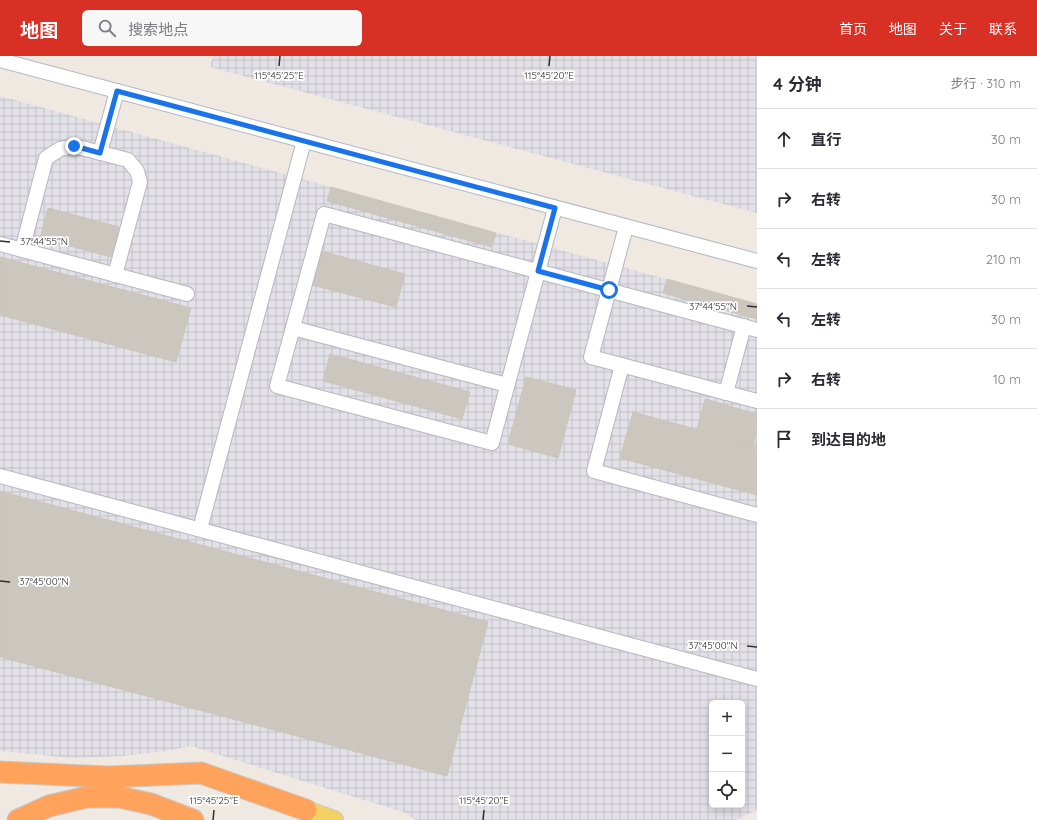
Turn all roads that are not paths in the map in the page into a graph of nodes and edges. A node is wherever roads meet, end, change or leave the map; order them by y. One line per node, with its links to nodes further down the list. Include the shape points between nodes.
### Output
1 (0, 60): 2 (street)
2 (117, 91): 3 (street); 4 (street)
3 (304, 141): 5 (street); 22 (street)
4 (100, 153): 8 (street, via 74,146 60,149 46,158); 11 (street, via 128,160 137,171 140,182)
5 (555, 208): 6 (street); 10 (street)
6 (626, 226): 9 (street); 12 (street)
7 (0, 244): 8 (street)
8 (22, 250): 11 (street)
9 (757, 261)
10 (538, 271): 12 (street); 14 (street, via 324,214); 17 (street)
11 (115, 275): 13 (street)
12 (609, 290): 15 (street); 16 (street, via 591,357)
13 (187, 294)
14 (293, 328): 17 (street); 17 (street, via 277,386 492,443)
15 (750, 328): 18 (street)
16 (622, 365): 18 (street); 21 (street, via 594,471)
17 (507, 385)
18 (726, 393): 19 (street)
19 (757, 401)
20 (0, 476): 22 (street)
21 (757, 515)
22 (200, 529): 23 (street)
23 (757, 679)
24 (0, 772): 25 (highway, via 109,777 202,773)
25 (306, 810): 28 (main road)
26 (18, 820): 27 (highway, via 49,806 87,797 119,797 151,804)
27 (193, 820)
28 (334, 820)

